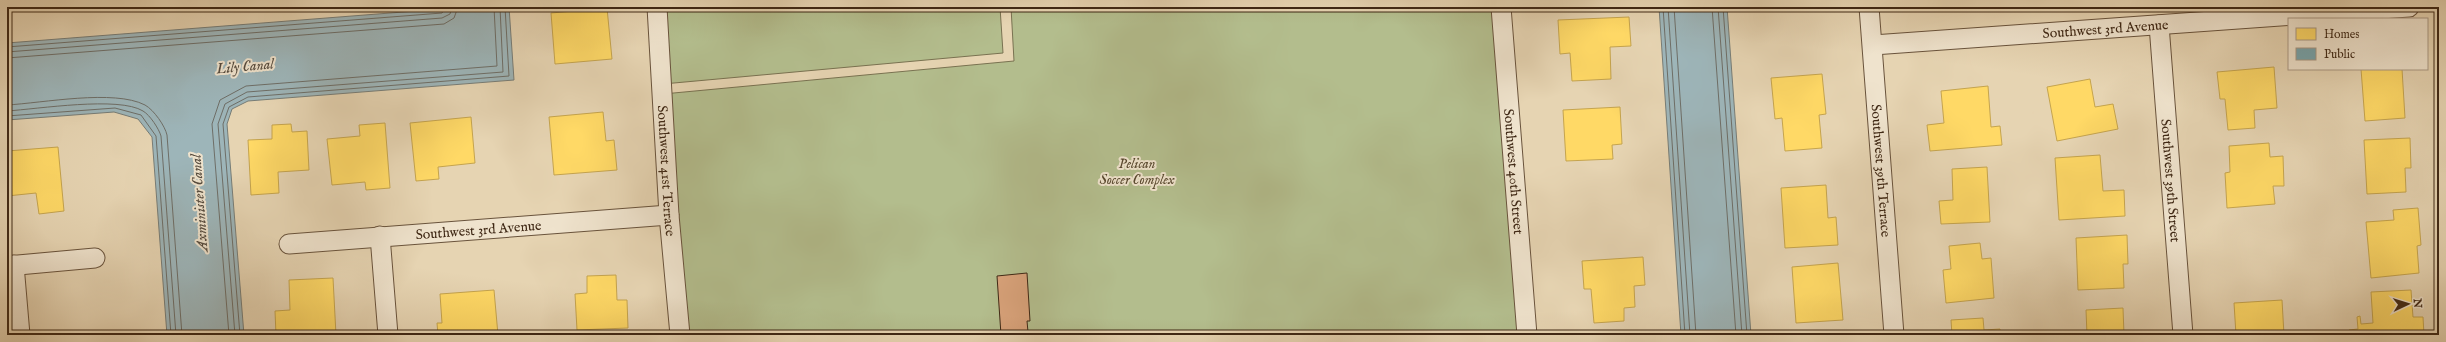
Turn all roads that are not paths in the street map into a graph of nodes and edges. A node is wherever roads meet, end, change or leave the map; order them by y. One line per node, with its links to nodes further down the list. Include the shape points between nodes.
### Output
1 (657, 7): 7 (street, Southwest 41st Terrace)
2 (1501, 7): 15 (street, Southwest 40th Street)
3 (1869, 7): 6 (street, Southwest 39th Terrace)
4 (2409, 7): 5 (street, Southwest 3rd Avenue)
5 (2159, 25): 6 (street, Southwest 3rd Avenue); 17 (street, Southwest 39th Street)
6 (1873, 45): 16 (street, Southwest 39th Terrace)
7 (669, 215): 8 (street, Southwest 3rd Avenue); 14 (street, Southwest 41st Terrace)
8 (380, 236): 9 (street, Southwest 3rd Avenue); 13 (street)
9 (289, 244)
10 (95, 258): 11 (street)
11 (11, 265): 12 (street)
12 (20, 335)
13 (388, 335)
14 (680, 335)
15 (1527, 335)
16 (1894, 335)
17 (2183, 335)

